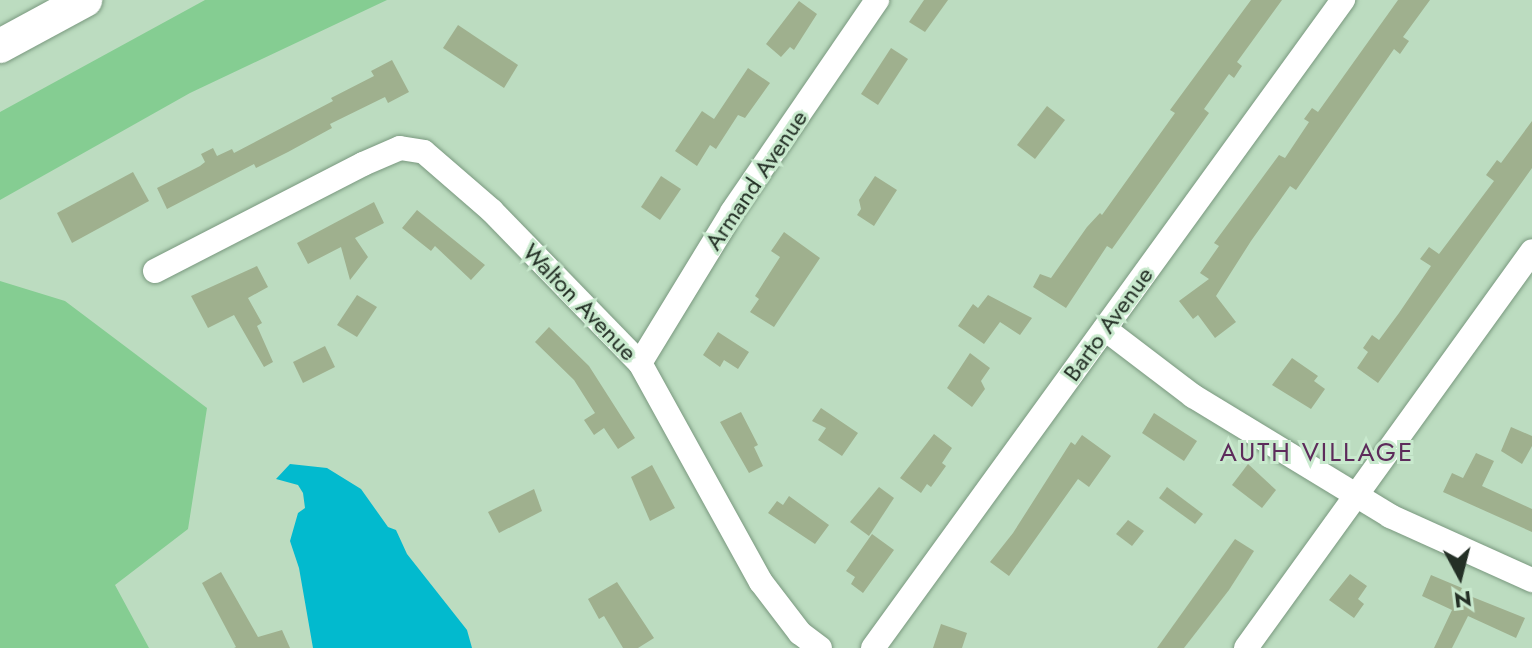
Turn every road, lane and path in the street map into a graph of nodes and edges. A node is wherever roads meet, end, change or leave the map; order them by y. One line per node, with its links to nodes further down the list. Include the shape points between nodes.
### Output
1 (85, 0): 4 (highway)
2 (877, 0): 8 (street, Armand Avenue, via 732,212)
3 (1343, 0): 7 (street, Barto Avenue)
4 (0, 46)
5 (1532, 251): 9 (street)
6 (155, 271): 8 (street, Walton Avenue, via 363,164 400,148 424,152 492,211)
7 (1105, 329): 9 (street, via 1193,396); 12 (street, Barto Avenue)
8 (640, 363): 11 (street, Walton Avenue, via 761,582 800,633)
9 (1356, 495): 10 (street, via 1390,516); 13 (street)
10 (1532, 580)
11 (820, 648)
12 (873, 648)
13 (1246, 648)

